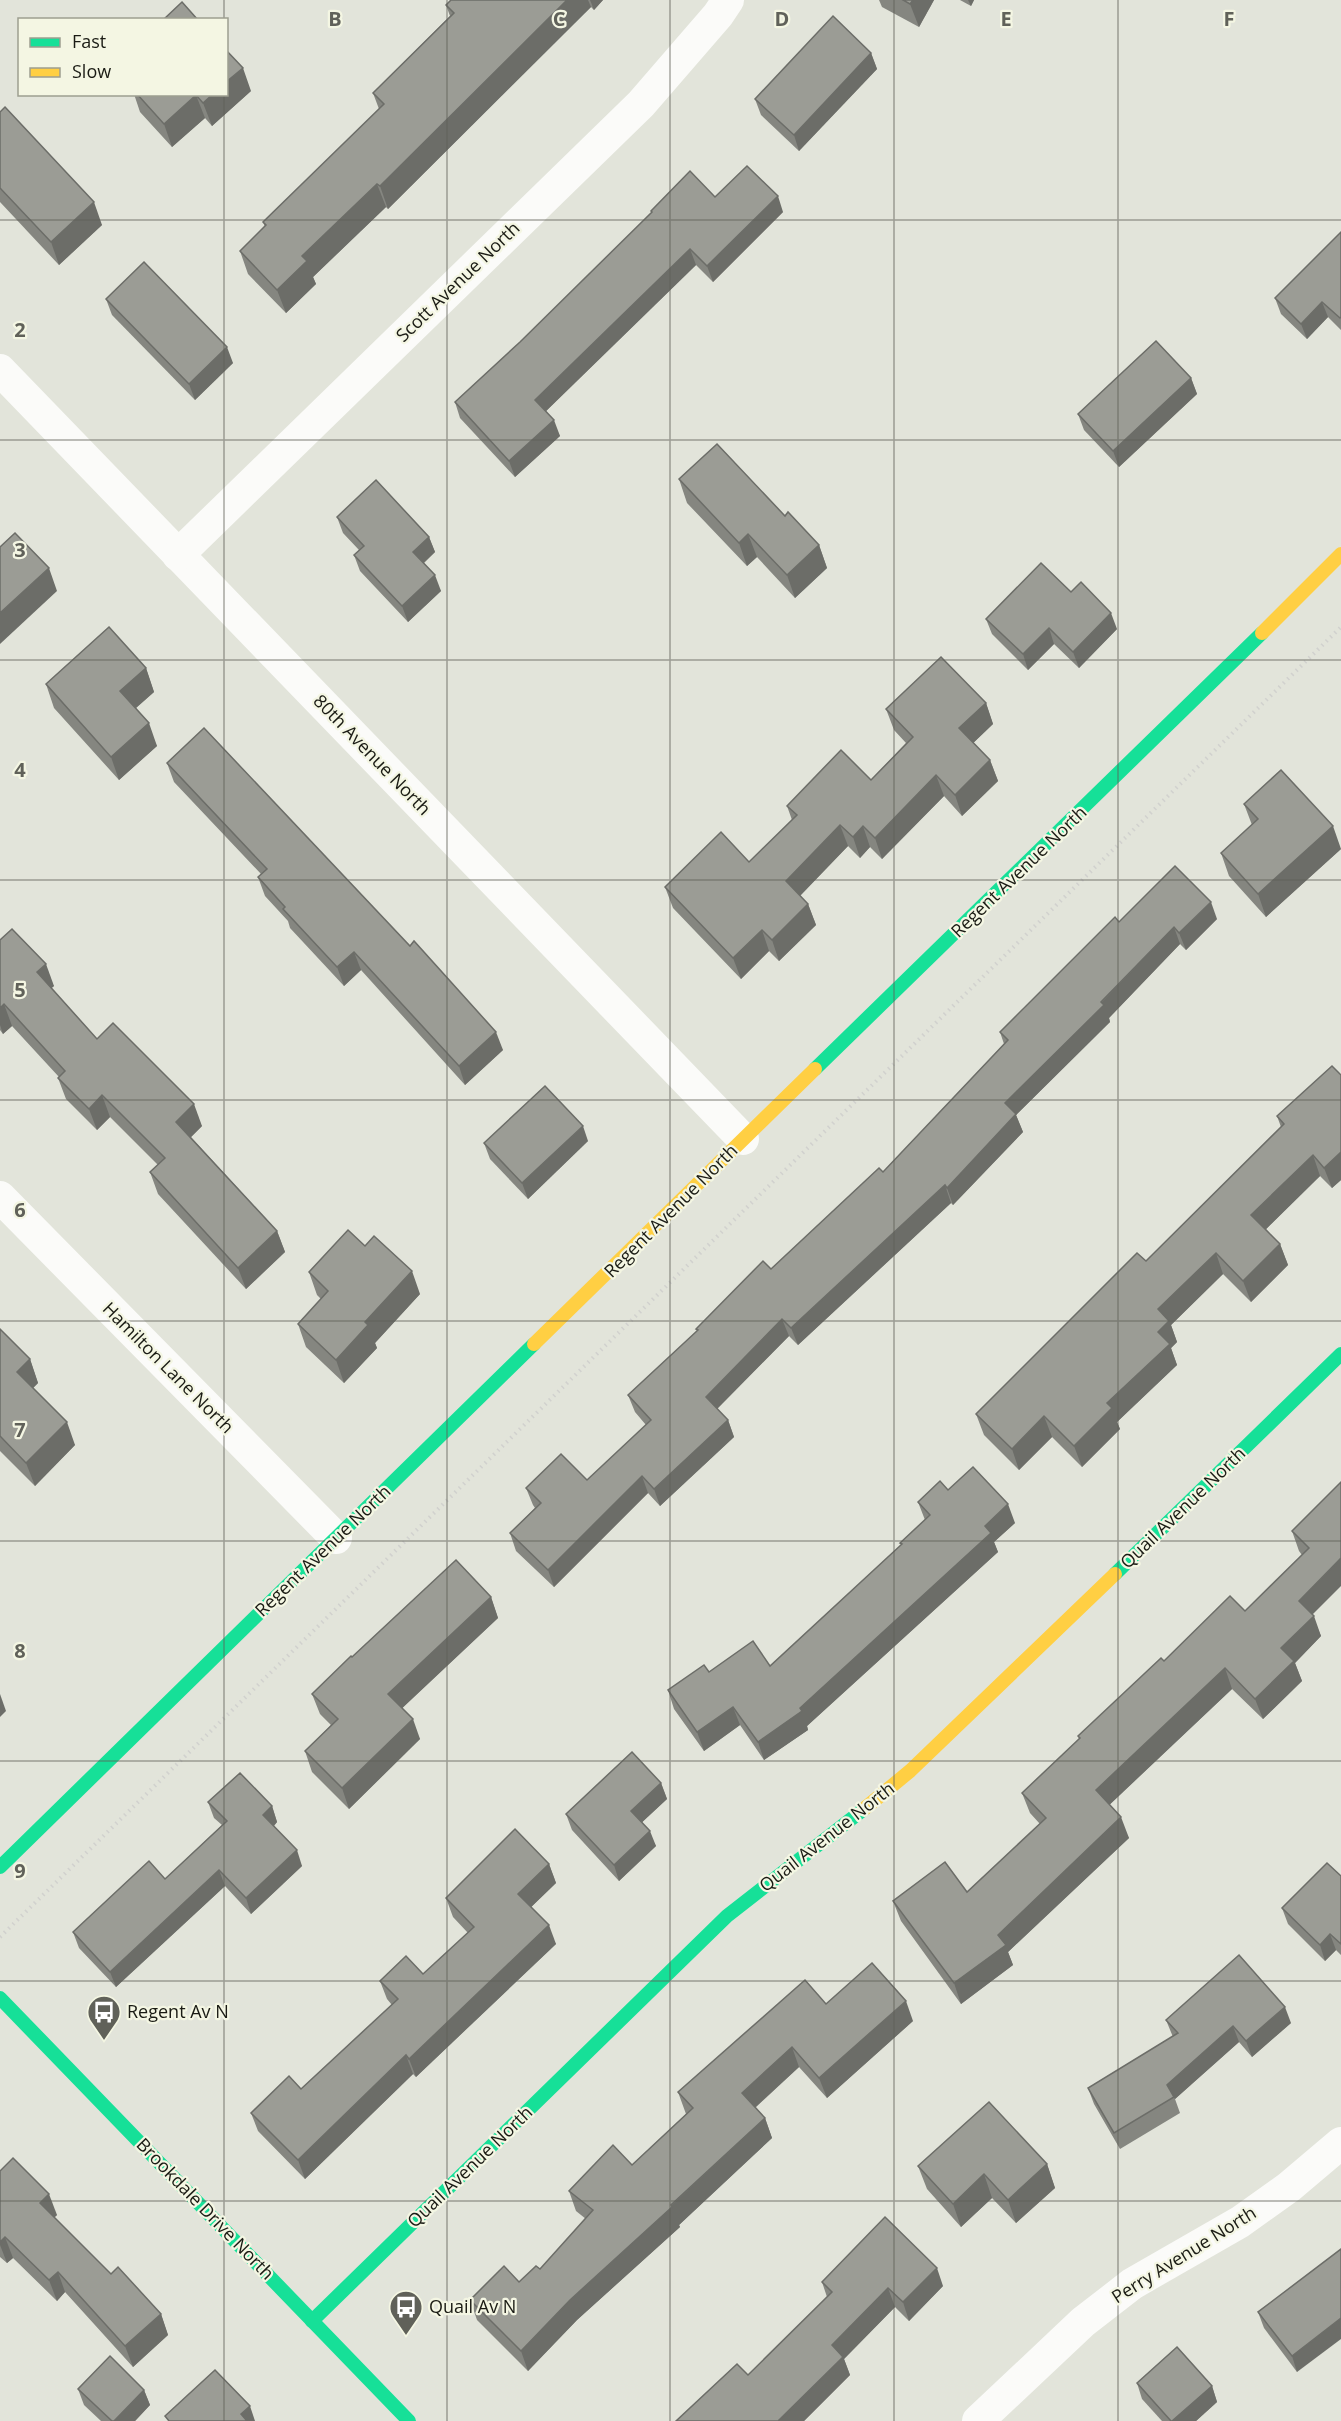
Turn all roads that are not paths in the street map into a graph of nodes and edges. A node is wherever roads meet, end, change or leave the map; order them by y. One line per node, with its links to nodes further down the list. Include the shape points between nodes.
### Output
1 (728, 0): 4 (street, Scott Avenue North, via 641,104)
2 (6, 388): 4 (street, 80th Avenue North)
3 (1341, 554): 5 (street, Regent Avenue North)
4 (178, 555): 5 (street, 80th Avenue North)
5 (743, 1139): 8 (street, Regent Avenue North)
6 (0, 1197): 8 (street, Hamilton Lane North)
7 (1341, 1354): 12 (street, Quail Avenue North, via 910,1771 727,1916)
8 (336, 1538): 9 (street, Regent Avenue North)
9 (0, 1867)
10 (0, 1998): 12 (street, Brookdale Drive North)
11 (1341, 2143): 14 (street, Perry Avenue North, via 1240,2222 1132,2284 1083,2322)
12 (312, 2321): 13 (street, Brookdale Drive North)
13 (409, 2421)
14 (978, 2421)

